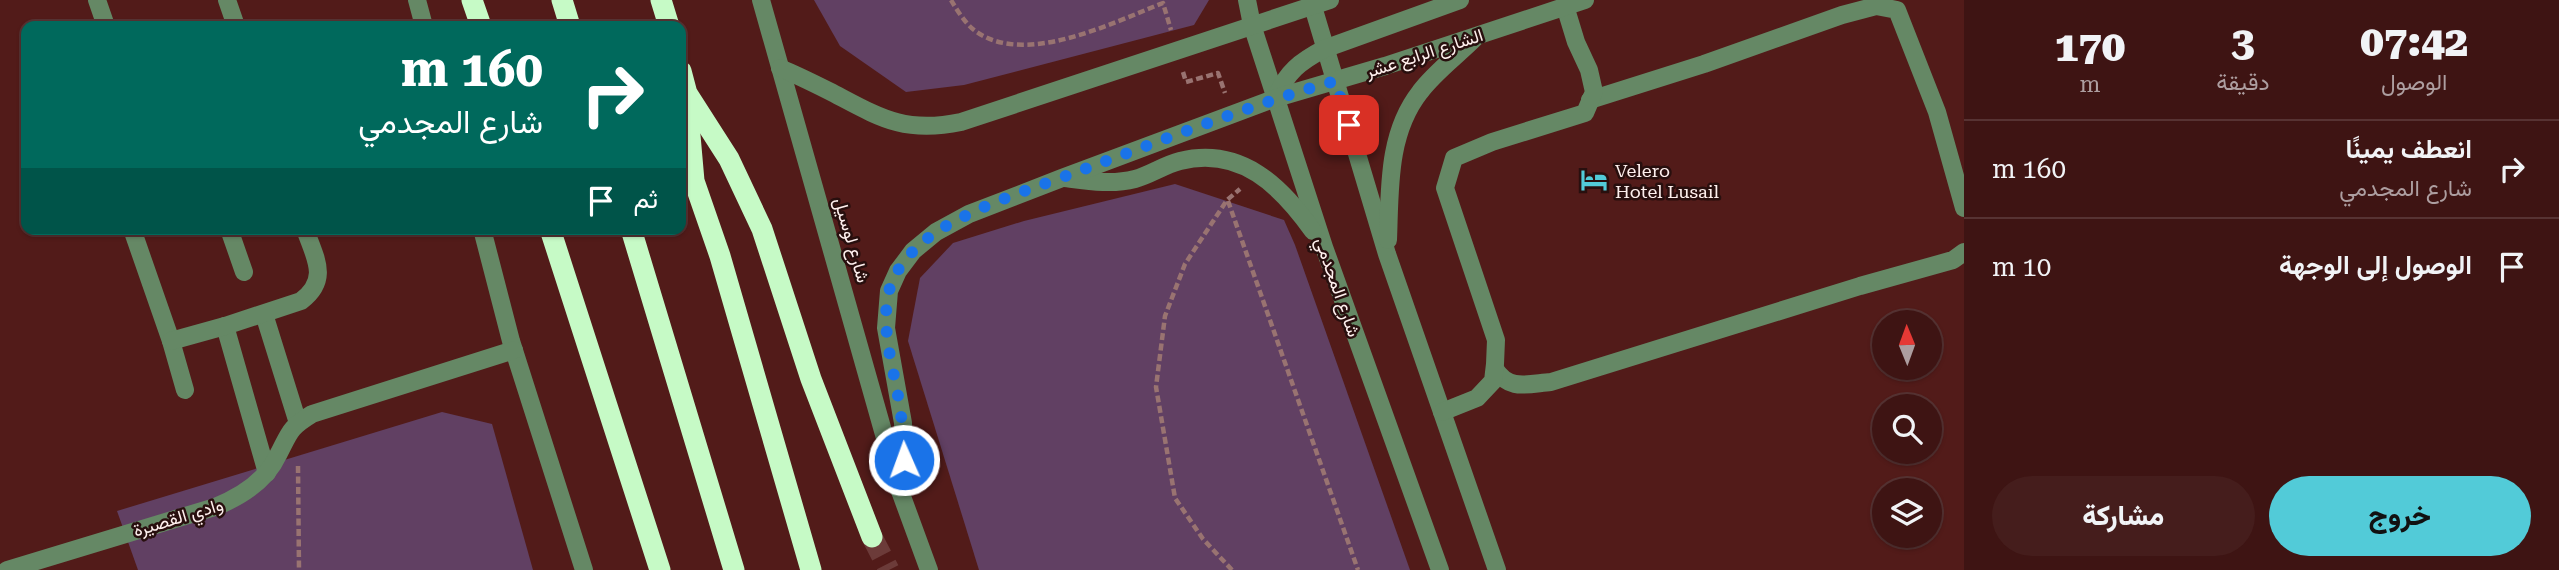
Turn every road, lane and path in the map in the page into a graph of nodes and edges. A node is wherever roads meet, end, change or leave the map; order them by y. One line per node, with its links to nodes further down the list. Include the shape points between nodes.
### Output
1 (97, 0): 14 (street)
2 (227, 0): 15 (street)
3 (417, 0): 16 (street)
4 (472, 0): 17 (highway)
5 (562, 0): 18 (highway)
6 (661, 0): 19 (highway)
7 (761, 0): 23 (street, شارع لوسيل)
8 (1247, 0): 20 (street, شارع المجدمي)
9 (1331, 0): 12 (street)
10 (1460, 0): 22 (street)
11 (1585, 0): 13 (street, الشارع الرابع عشر)
12 (1311, 3): 20 (street); 22 (street)
13 (1566, 6): 21 (street, الشارع الرابع عشر); 27 (street, via 1589,70 1594,92)
14 (104, 21)
15 (234, 21)
16 (423, 21)
17 (479, 21)
18 (568, 21)
19 (667, 21)
20 (1252, 25): 23 (street, via 940,126 900,124); 26 (street, شارع المجدمي)
21 (1478, 36): 24 (street, الشارع الرابع عشر); 39 (street, via 1420,91 1402,122 1390,179)
22 (1324, 49): 24 (street); 26 (street, via 1291,70)
23 (780, 68): 50 (street, شارع لوسيل)
24 (1335, 81): 26 (street, الشارع الرابع عشر); 39 (street)
25 (686, 86): 51 (highway, via 729,159 762,229 811,379)
26 (1276, 97): 29 (street, الشارع الرابع عشر); 37 (street, شارع المجدمي)
27 (1590, 100): 30 (street, via 1842,15 1876,6 1897,10 1937,112); 45 (street, via 1585,113 1454,158 1445,188 1496,340)
28 (686, 108): 57 (highway, via 694,181)
29 (1062, 178): 37 (street, via 1117,182 1180,161 1237,164 1263,176 1292,202); 50 (street, الشارع الرابع عشر, via 969,214 936,232 898,271 889,291 886,328 903,423)
30 (1964, 208)
31 (134, 235): 43 (street)
32 (231, 235): 40 (street)
33 (307, 235): 41 (street, via 319,274 317,285 301,301)
34 (484, 235): 44 (street)
35 (552, 235): 55 (highway)
36 (633, 235): 56 (highway)
37 (1324, 247): 61 (street, شارع المجدمي)
38 (1964, 252): 45 (street, via 1953,260 1551,382 1512,385)
39 (1387, 254): 47 (street)
40 (244, 272)
41 (264, 314): 42 (street); 48 (street)
42 (225, 326): 43 (street); 49 (street)
43 (171, 341): 46 (street)
44 (514, 350): 48 (street, via 312,414); 54 (street)
45 (1494, 369): 47 (street, via 1493,381 1477,398)
46 (185, 390)
47 (1442, 412): 62 (street)
48 (298, 423): 49 (street, وادي القصيرة, via 282,442); 53 (path)
49 (267, 473): 52 (street, وادي القصيرة, via 235,499 215,507)
50 (900, 491): 58 (street, شارع لوسيل)
51 (872, 537)
52 (7, 570)
53 (299, 570)
54 (584, 570)
55 (660, 570)
56 (734, 570)
57 (811, 570)
58 (929, 570)
59 (1233, 570): 60 (path, via 1203,539 1175,498 1156,387 1165,316 1185,264 1227,200)
60 (1358, 570)
61 (1440, 570)
62 (1497, 570)

